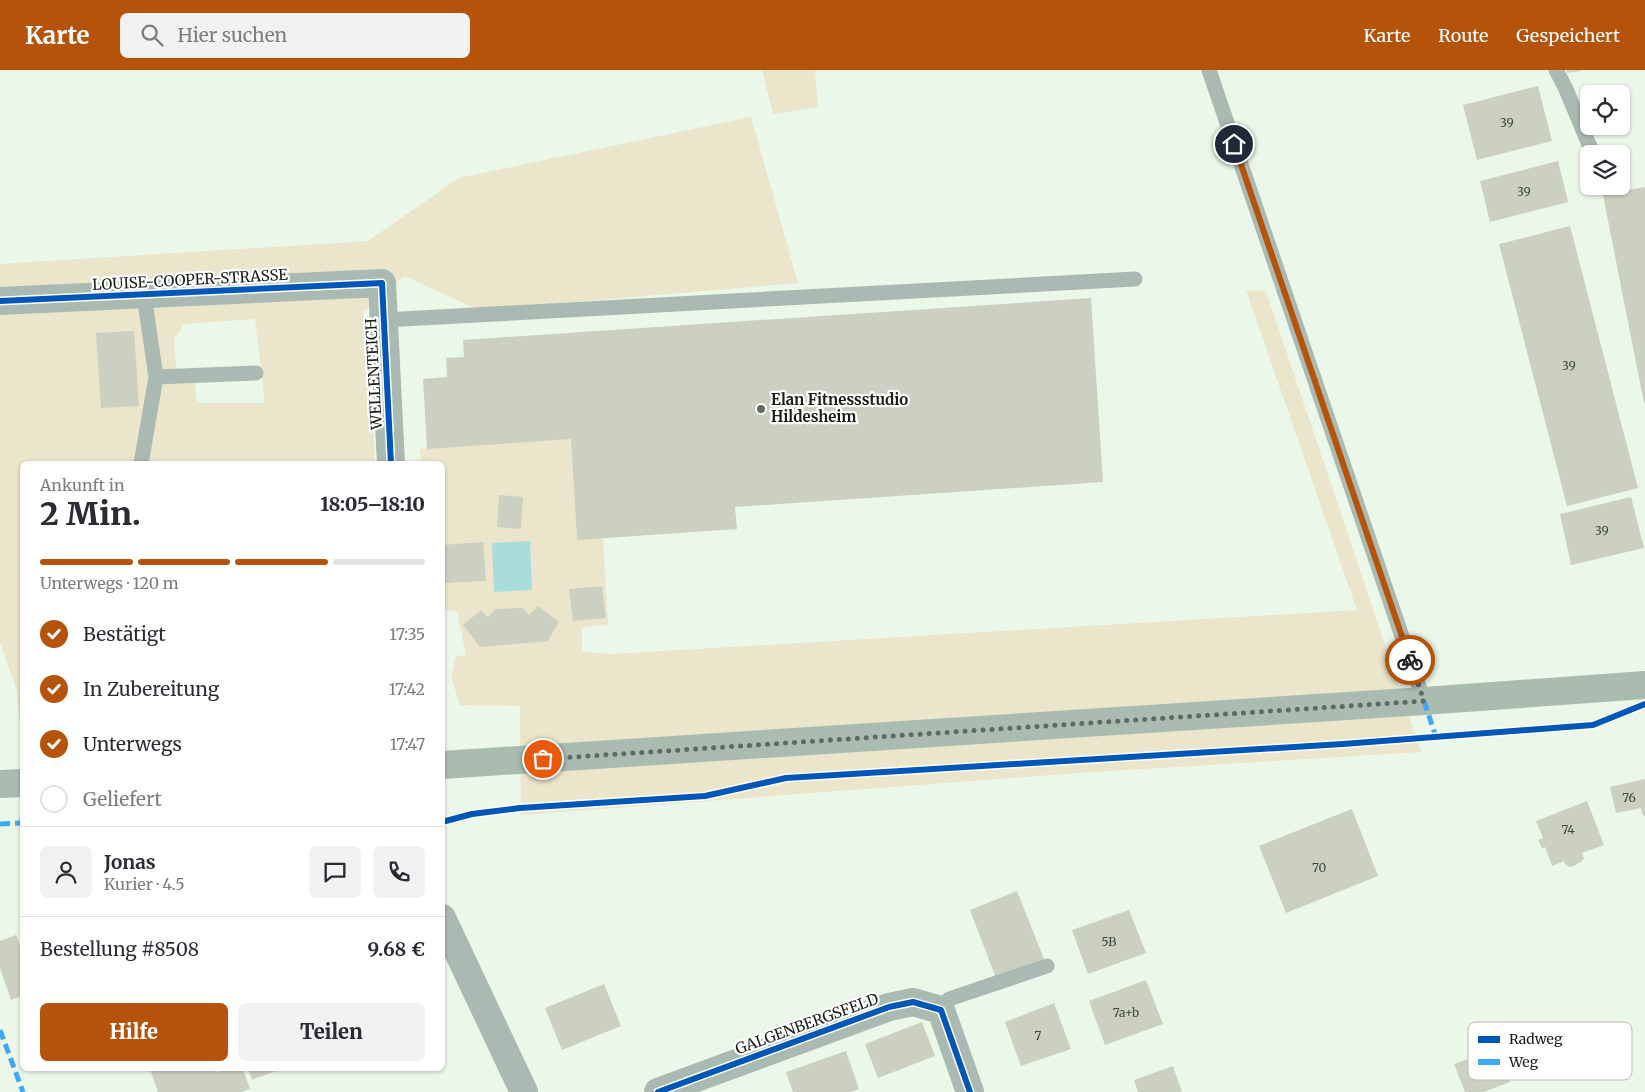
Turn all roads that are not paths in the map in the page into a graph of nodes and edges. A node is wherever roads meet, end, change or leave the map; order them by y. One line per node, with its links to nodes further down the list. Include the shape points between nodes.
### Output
1 (1209, 70): 14 (lane)
2 (1556, 70): 3 (lane)
3 (1590, 145)
4 (1135, 279): 8 (lane)
5 (382, 283): 6 (street, LOUISE-COOPER-STRASSE); 8 (street, WELLENTEICH)
6 (144, 295): 7 (street, LOUISE-COOPER-STRASSE); 10 (lane)
7 (0, 301)
8 (384, 320): 12 (street, WELLENTEICH)
9 (256, 373): 10 (lane)
10 (156, 377): 11 (lane)
11 (142, 461)
12 (391, 461)
13 (1645, 685): 14 (main road)
14 (1424, 701): 15 (main road)
15 (445, 765)
16 (20, 783): 17 (main road)
17 (0, 784)
18 (445, 924): 21 (street)
19 (1046, 966): 20 (lane, via 949,999)
20 (941, 1010): 22 (street, GALGENBERGSFELD, via 913,1002 889,1007); 23 (street)
21 (524, 1092)
22 (658, 1092)
23 (970, 1092)

